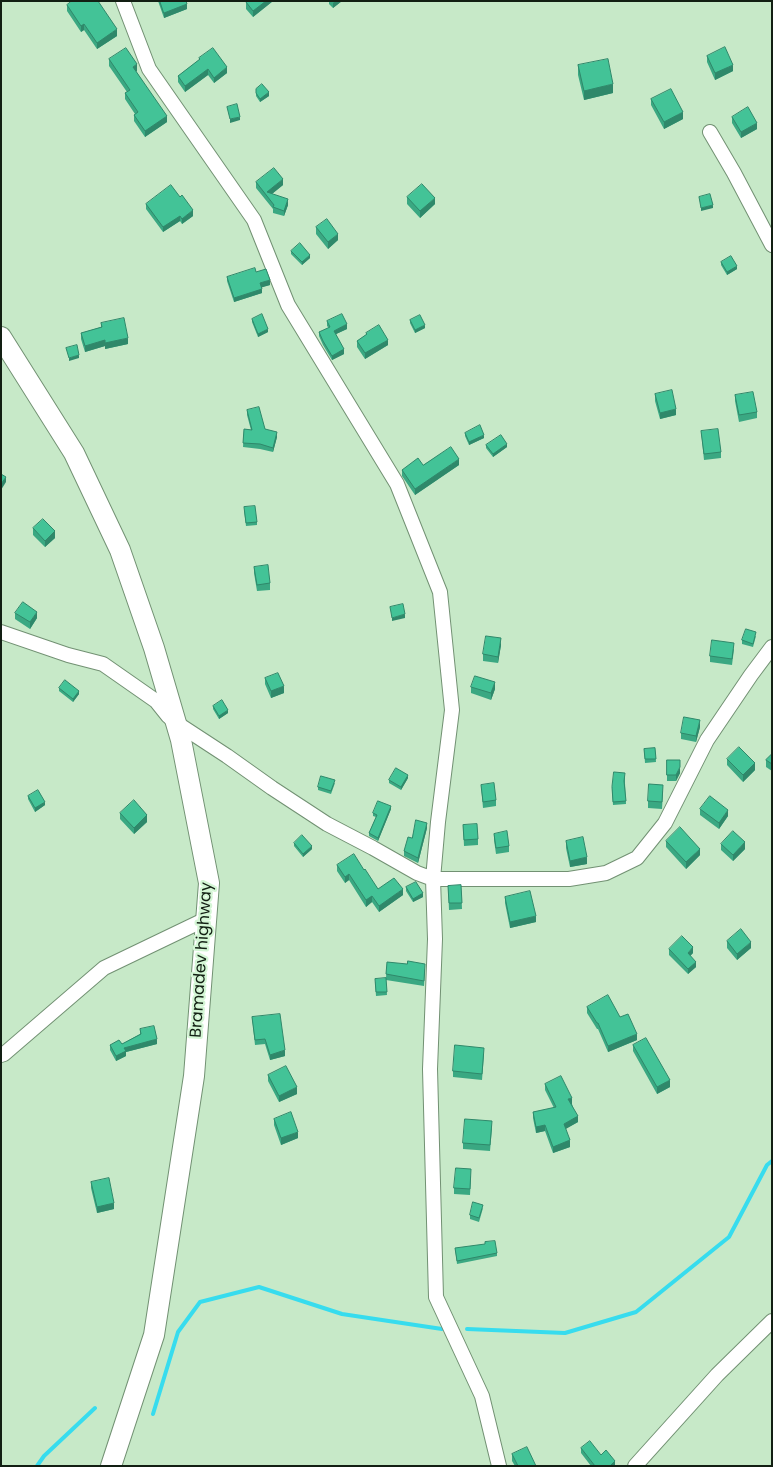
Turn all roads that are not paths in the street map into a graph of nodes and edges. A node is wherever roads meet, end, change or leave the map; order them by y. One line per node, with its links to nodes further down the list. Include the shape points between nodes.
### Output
1 (123, 1): 8 (street, via 149,69 254,220 288,305 397,484 440,592 452,710)
2 (710, 132): 3 (street)
3 (772, 245)
4 (1, 337): 7 (street, Bramadev highway, via 74,453 120,550 154,648)
5 (1, 632): 7 (street, via 103,664 156,701)
6 (772, 647): 8 (street, via 707,740 665,823 637,858 606,873 569,879)
7 (175, 722): 8 (street, via 327,824); 9 (street, Bramadev highway, via 209,882)
8 (433, 879): 13 (street, via 435,939 430,1069 436,1296 482,1396)
9 (206, 919): 10 (street, via 104,968); 12 (street, Bramadev highway, via 194,1076 154,1335)
10 (1, 1055)
11 (772, 1321): 14 (street, via 717,1374)
12 (111, 1466)
13 (499, 1466)
14 (635, 1466)

